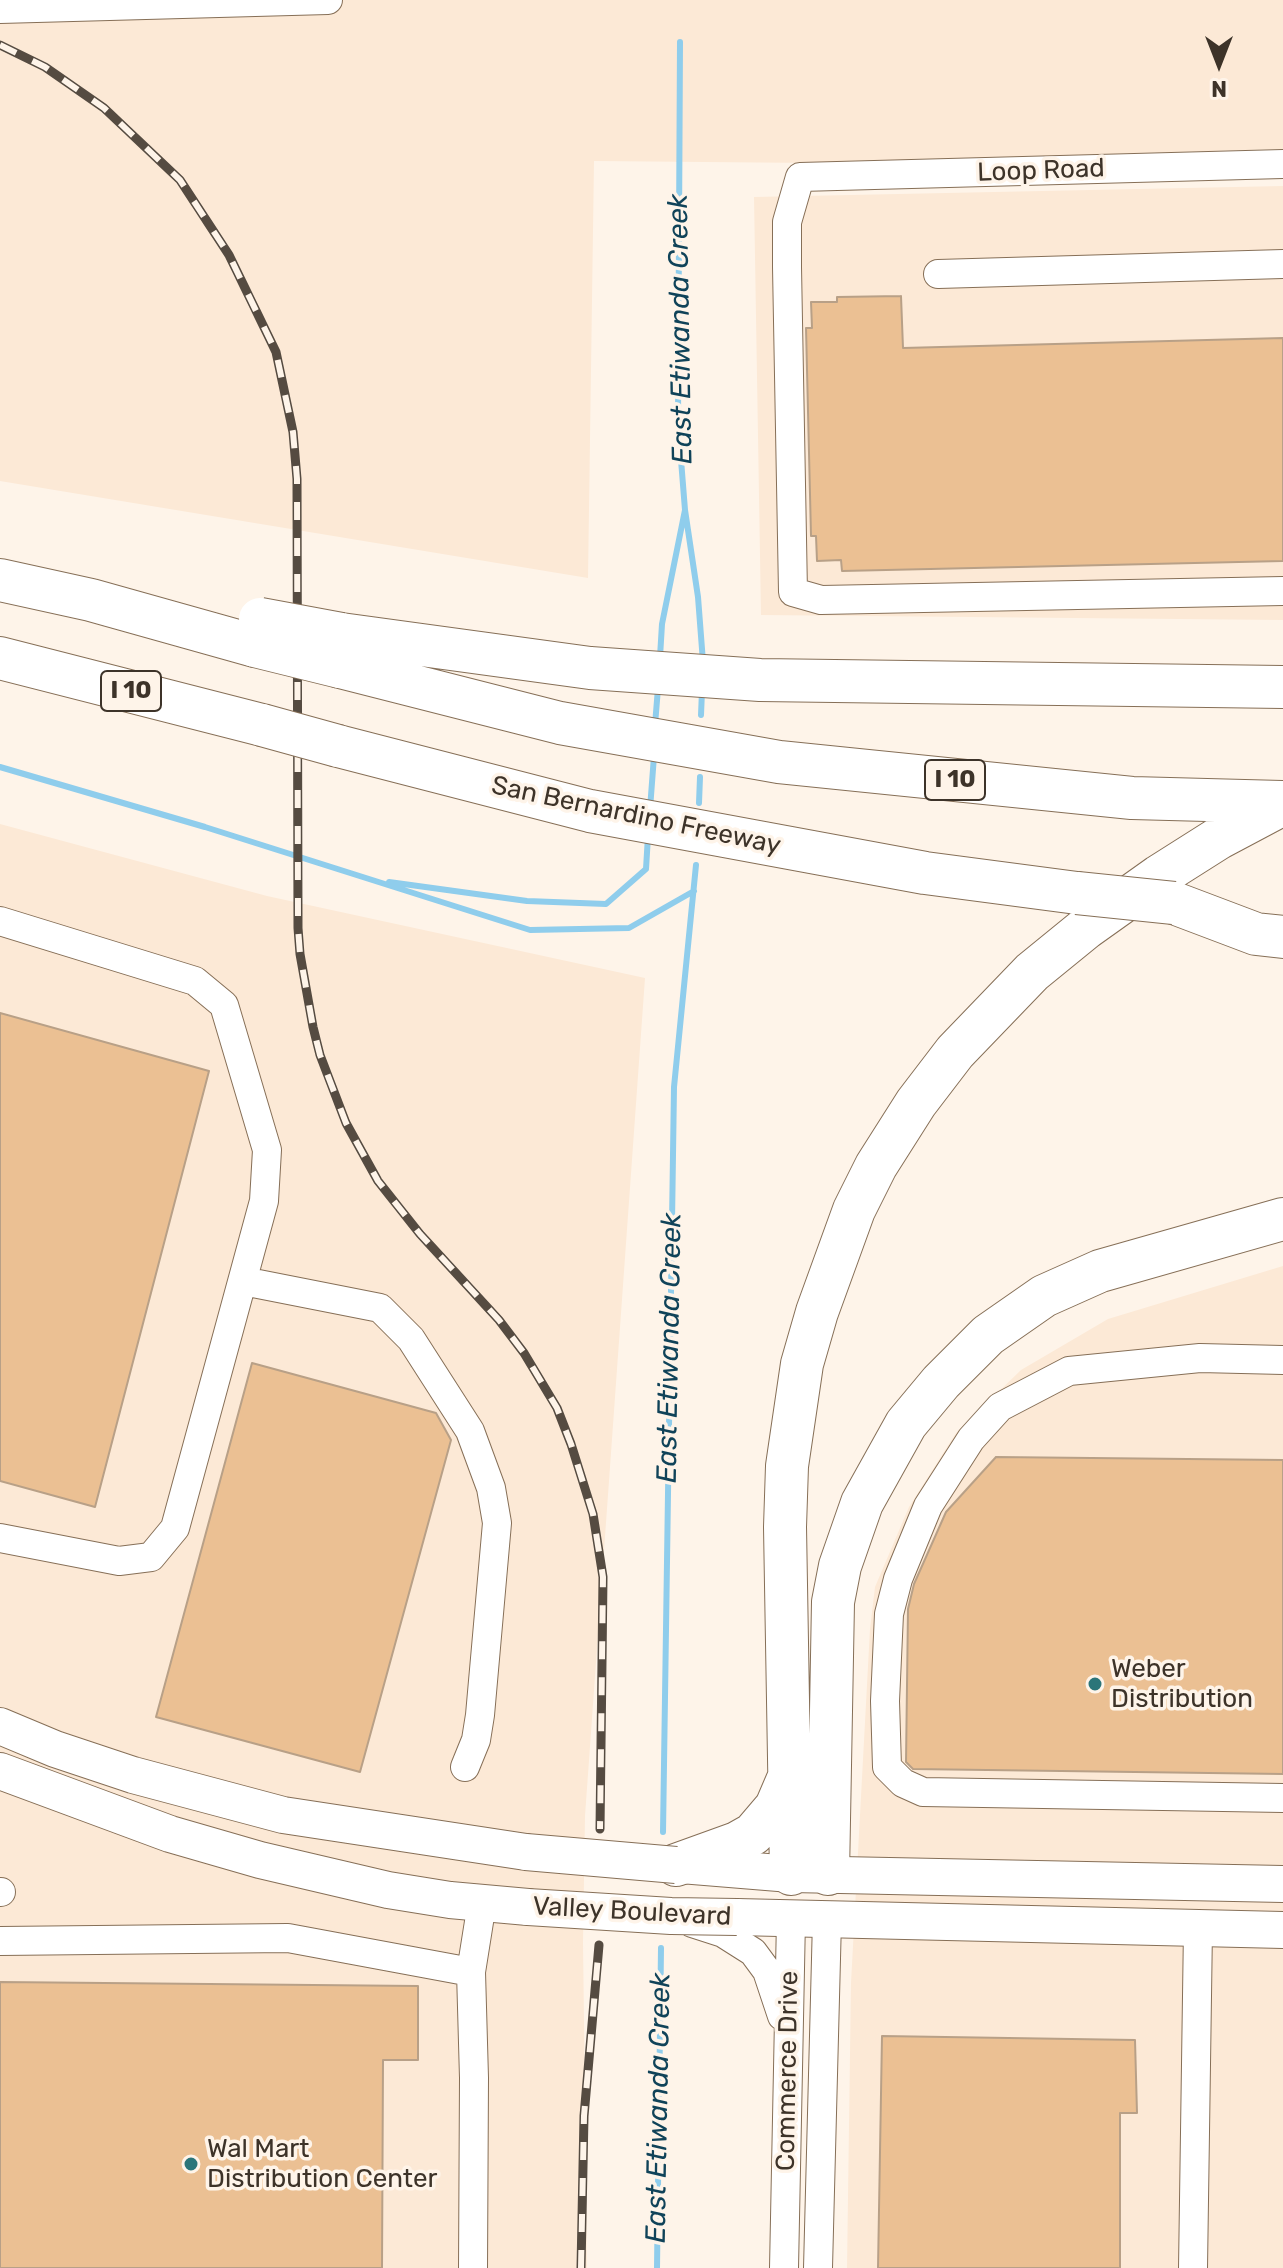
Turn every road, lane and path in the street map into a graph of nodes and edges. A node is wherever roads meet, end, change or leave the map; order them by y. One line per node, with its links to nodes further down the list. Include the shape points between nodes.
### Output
1 (328, 0): 2 (street)
2 (0, 9)
3 (1283, 164): 7 (street, Loop Road, via 800,177 787,222 793,592 821,600)
4 (1283, 264): 5 (street)
5 (938, 274)
6 (0, 580): 8 (highway, I 10, bridge)
7 (1283, 591)
8 (340, 650): 10 (highway, via 760,680); 11 (highway, I 10, via 560,723 779,762 1132,798)
9 (0, 658): 12 (highway, San Bernardino Freeway / I 10, bridge, via 590,811 925,873)
10 (1283, 687)
11 (1283, 803): 23 (highway, via 1159,876 1032,972 955,1052 876,1166 817,1312 794,1409 785,1527)
12 (1174, 903): 13 (highway, San Bernardino Freeway / I 10); 15 (highway, via 1256,934)
13 (1283, 913)
14 (0, 921): 17 (street, via 195,981 224,1005 267,1150 264,1201)
15 (1283, 937)
16 (1283, 1219): 27 (highway, via 1100,1271 1044,1296 988,1335 906,1424 862,1503 840,1566)
17 (243, 1281): 19 (street, via 175,1528 151,1557 119,1561); 21 (street, via 380,1308 411,1339 470,1431 491,1488 497,1523 480,1715)
18 (1283, 1360): 24 (street, via 1200,1358 1069,1371 1000,1407 971,1439 928,1506 898,1579 889,1614 885,1742 887,1767 903,1783 923,1792)
19 (0, 1538)
20 (0, 1726): 26 (main road, Valley Boulevard, bridge, via 133,1775 283,1815 526,1852)
21 (465, 1767)
22 (0, 1771): 29 (main road, Valley Boulevard, via 170,1834 260,1860 388,1890)
23 (788, 1779): 25 (highway, via 776,1807); 27 (highway)
24 (1283, 1798)
25 (737, 1856): 26 (highway); 27 (main road, Valley Boulevard)
26 (676, 1865)
27 (809, 1874): 28 (main road, Valley Boulevard); 30 (main road, Commerce Drive); 31 (main road, Commerce Drive)
28 (1283, 1884)
29 (482, 1903): 32 (main road, Valley Boulevard, bridge, via 671,1916); 36 (street)
30 (791, 1919): 31 (main road, Valley Boulevard); 32 (main road, Valley Boulevard); 37 (street, Commerce Drive)
31 (827, 1920): 33 (main road, Valley Boulevard); 40 (street, Commerce Drive)
32 (736, 1928): 37 (street, via 767,1971)
33 (1198, 1928): 34 (main road, Valley Boulevard); 41 (street)
34 (1283, 1930)
35 (0, 1941): 36 (street, via 288,1938)
36 (471, 1972): 38 (street)
37 (788, 2031): 39 (street, Commerce Drive)
38 (473, 2268)
39 (784, 2268)
40 (818, 2268)
41 (1193, 2268)

